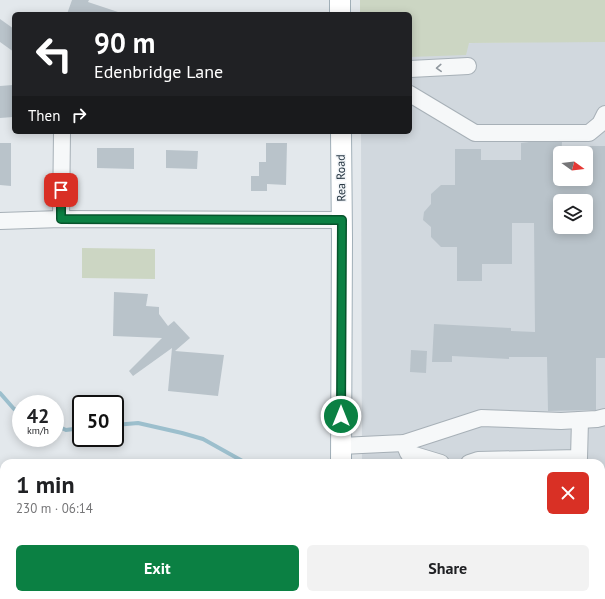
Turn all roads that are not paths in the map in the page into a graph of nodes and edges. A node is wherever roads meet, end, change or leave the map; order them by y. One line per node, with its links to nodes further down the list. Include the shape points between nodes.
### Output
1 (340, 0): 2 (main road)
2 (340, 12)
3 (468, 66): 4 (street, one-way to 4)
4 (412, 69)
5 (417, 98): 6 (street, via 475,133 589,133 600,124)
6 (605, 114)
7 (62, 134): 9 (street)
8 (341, 134): 10 (main road, Rea Road)
9 (61, 219): 10 (street); 11 (street)
10 (342, 220): 15 (main road, Rea Road)
11 (0, 221)
12 (605, 417): 13 (street)
13 (580, 420): 14 (street, via 480,418); 17 (street, via 578,458)
14 (404, 443): 15 (street); 16 (street, via 408,453)
15 (341, 455)
16 (428, 459)
17 (528, 459)

